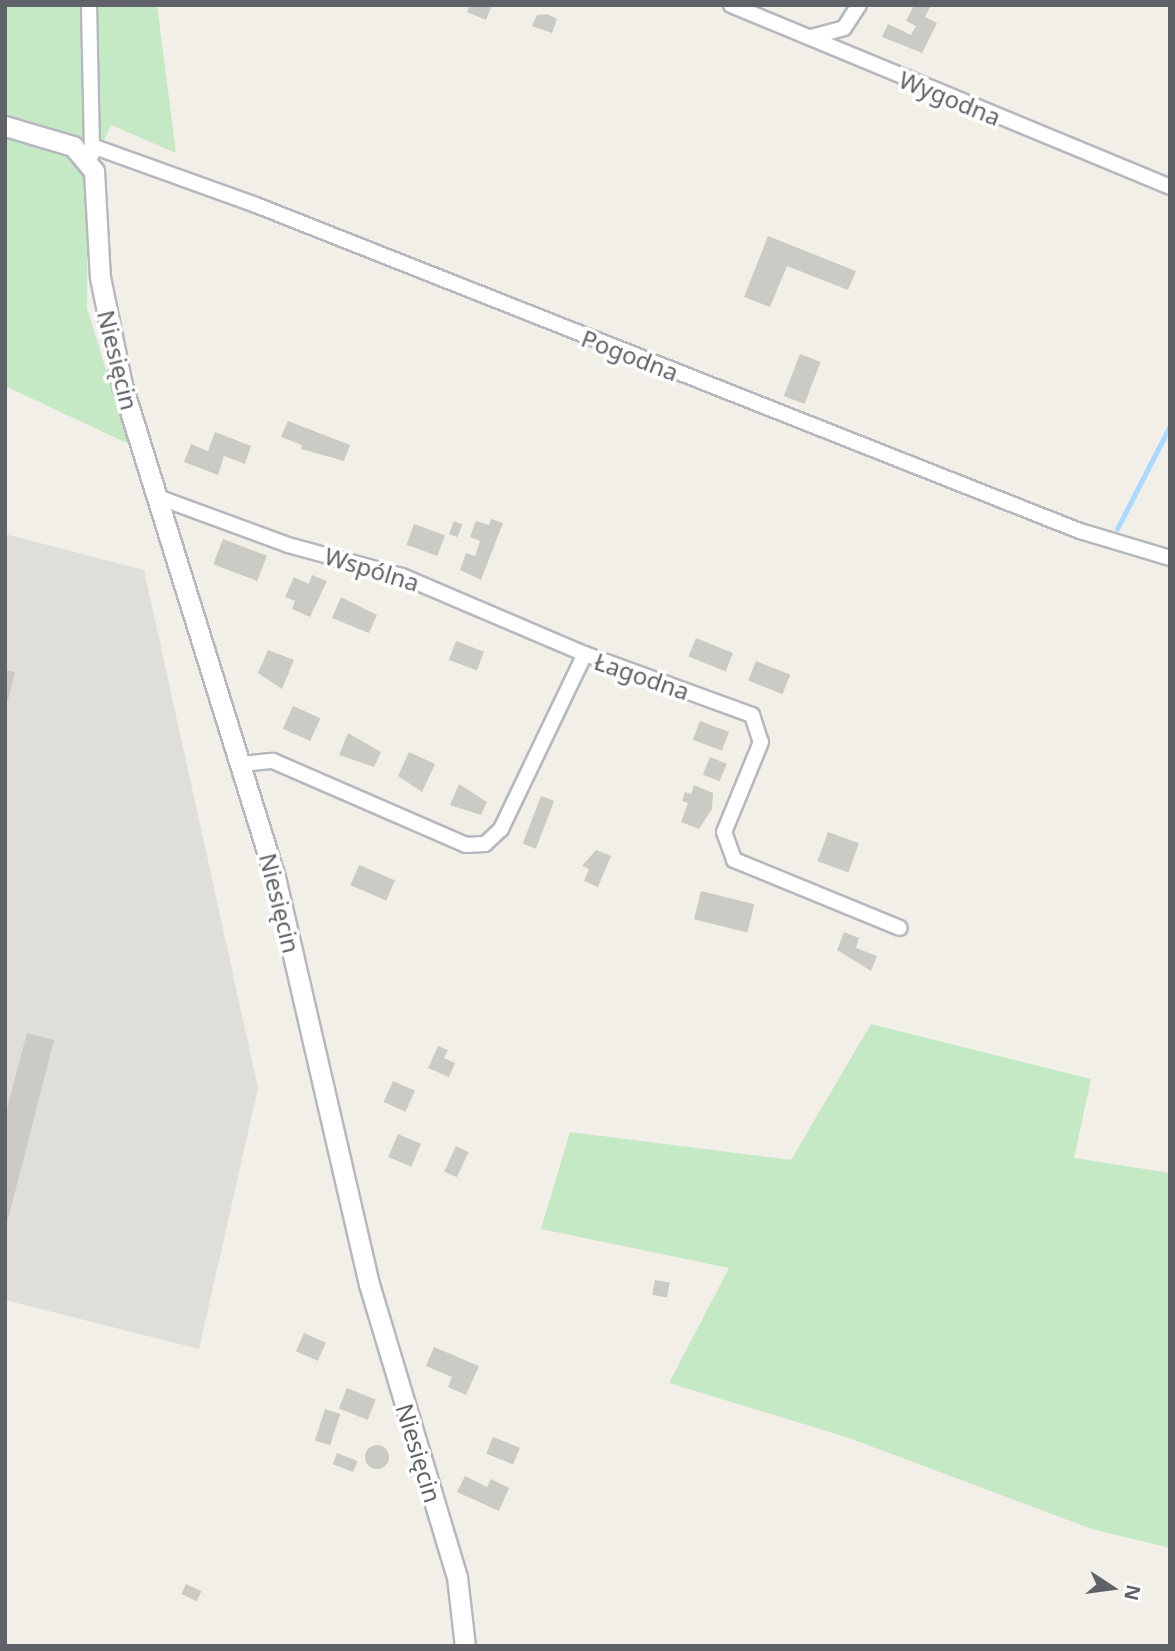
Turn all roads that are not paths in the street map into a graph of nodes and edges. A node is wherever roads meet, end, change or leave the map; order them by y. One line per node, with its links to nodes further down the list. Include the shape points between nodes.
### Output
1 (89, 5): 6 (street)
2 (731, 5): 4 (street, Wygodna)
3 (859, 5): 4 (street, via 844,28)
4 (810, 37): 7 (street, Wygodna)
5 (5, 126): 6 (street)
6 (92, 155): 8 (street, Niesięcin, via 103,297); 9 (street, Pogodna, via 256,205 1080,531)
7 (1170, 187)
8 (155, 496): 10 (street, Wspólna, via 288,545 402,576); 11 (street, Niesięcin)
9 (1170, 558)
10 (585, 654): 11 (street, Łagodna, via 501,829 485,844 466,845 273,761); 12 (street, Łagodna, via 752,715 761,741 724,832 734,860)
11 (242, 764): 13 (street, Niesięcin, via 290,940 369,1284 457,1577)
12 (900, 928)
13 (465, 1646)

